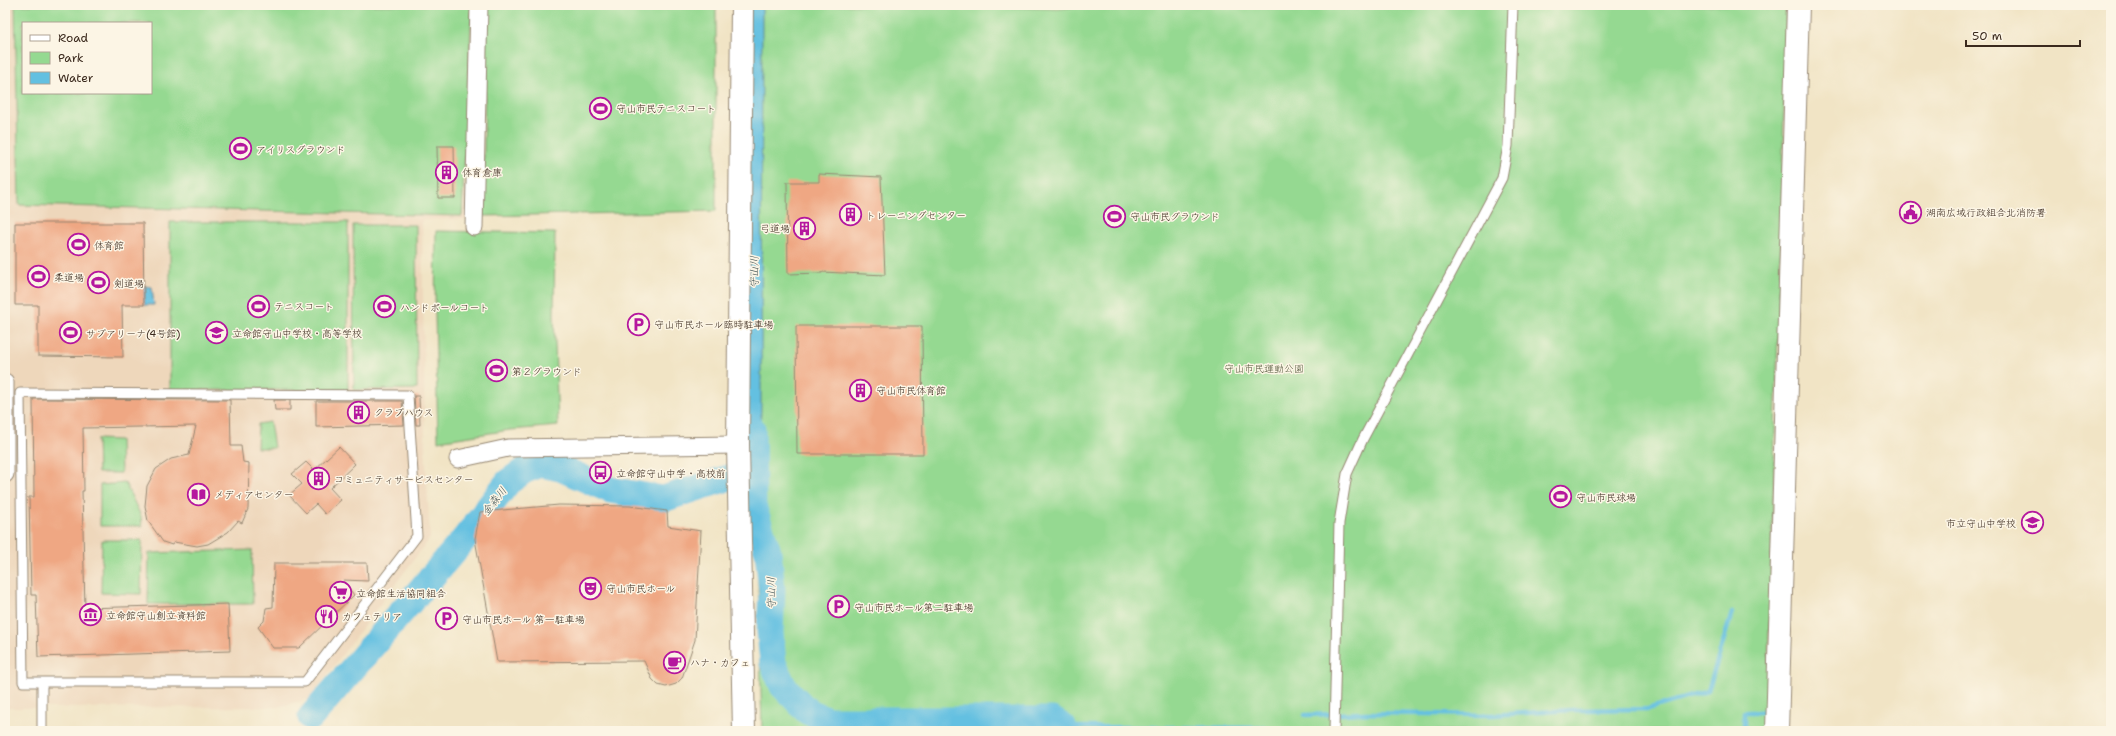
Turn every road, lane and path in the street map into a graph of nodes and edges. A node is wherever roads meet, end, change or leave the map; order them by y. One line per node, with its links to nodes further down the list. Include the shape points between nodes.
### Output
1 (479, 5): 5 (street)
2 (742, 5): 7 (street)
3 (1512, 5): 13 (lane, via 1508,146 1502,178 1363,439 1347,474 1339,523)
4 (1798, 5): 14 (street)
5 (474, 227)
6 (5, 382): 9 (street)
7 (738, 453): 8 (street, via 508,448); 12 (street)
8 (458, 459)
9 (5, 474)
10 (42, 682): 10 (lane, via 305,682 417,536 408,394 20,393 22,682); 11 (lane)
11 (42, 731)
12 (744, 731)
13 (1334, 731)
14 (1778, 731)

